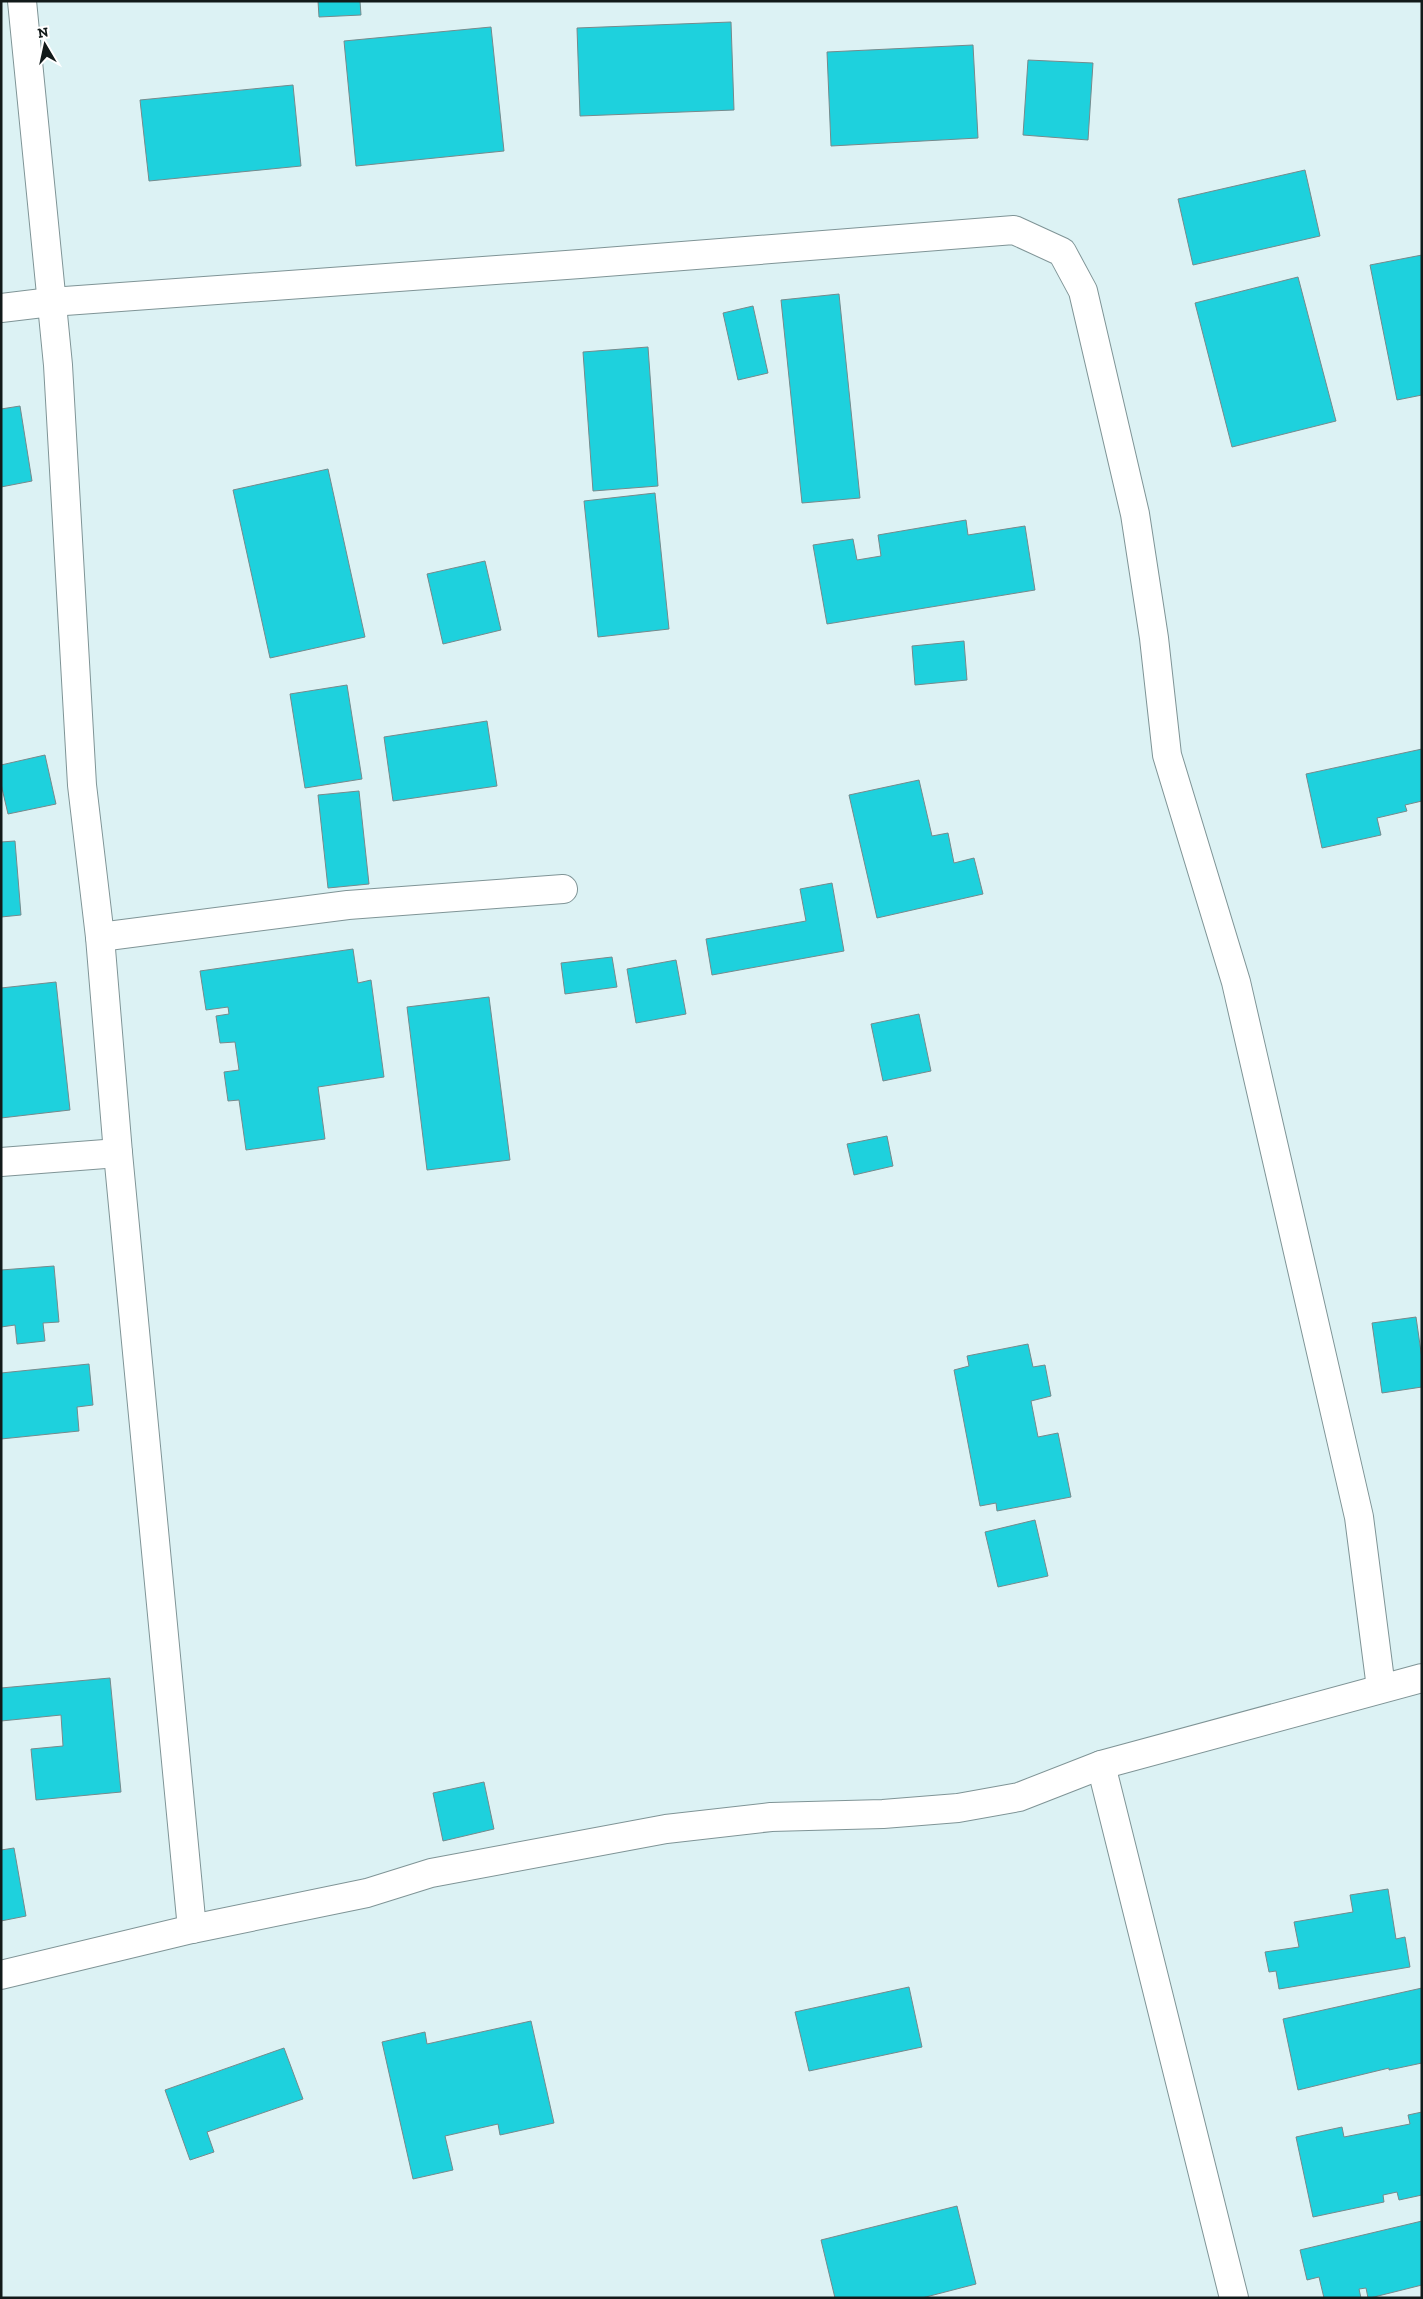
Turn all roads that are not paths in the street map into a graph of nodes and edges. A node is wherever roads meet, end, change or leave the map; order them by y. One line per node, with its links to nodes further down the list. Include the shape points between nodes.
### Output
1 (22, 1): 2 (street)
2 (51, 302): 3 (street); 5 (street, via 58,364 82,785); 9 (street, via 1014,230 1062,252 1083,291 1135,514 1154,638 1167,755 1236,982 1359,1518)
3 (1, 308)
4 (562, 889): 5 (street, via 348,905)
5 (100, 937): 6 (street)
6 (118, 1153): 7 (street); 11 (street)
7 (1, 1162)
8 (1422, 1678): 9 (street)
9 (1381, 1688): 10 (street)
10 (1101, 1765): 11 (street, via 1019,1797 958,1808 771,1817 666,1829 431,1872 367,1893); 13 (street)
11 (192, 1929): 12 (street)
12 (1, 1975)
13 (1234, 2298)

